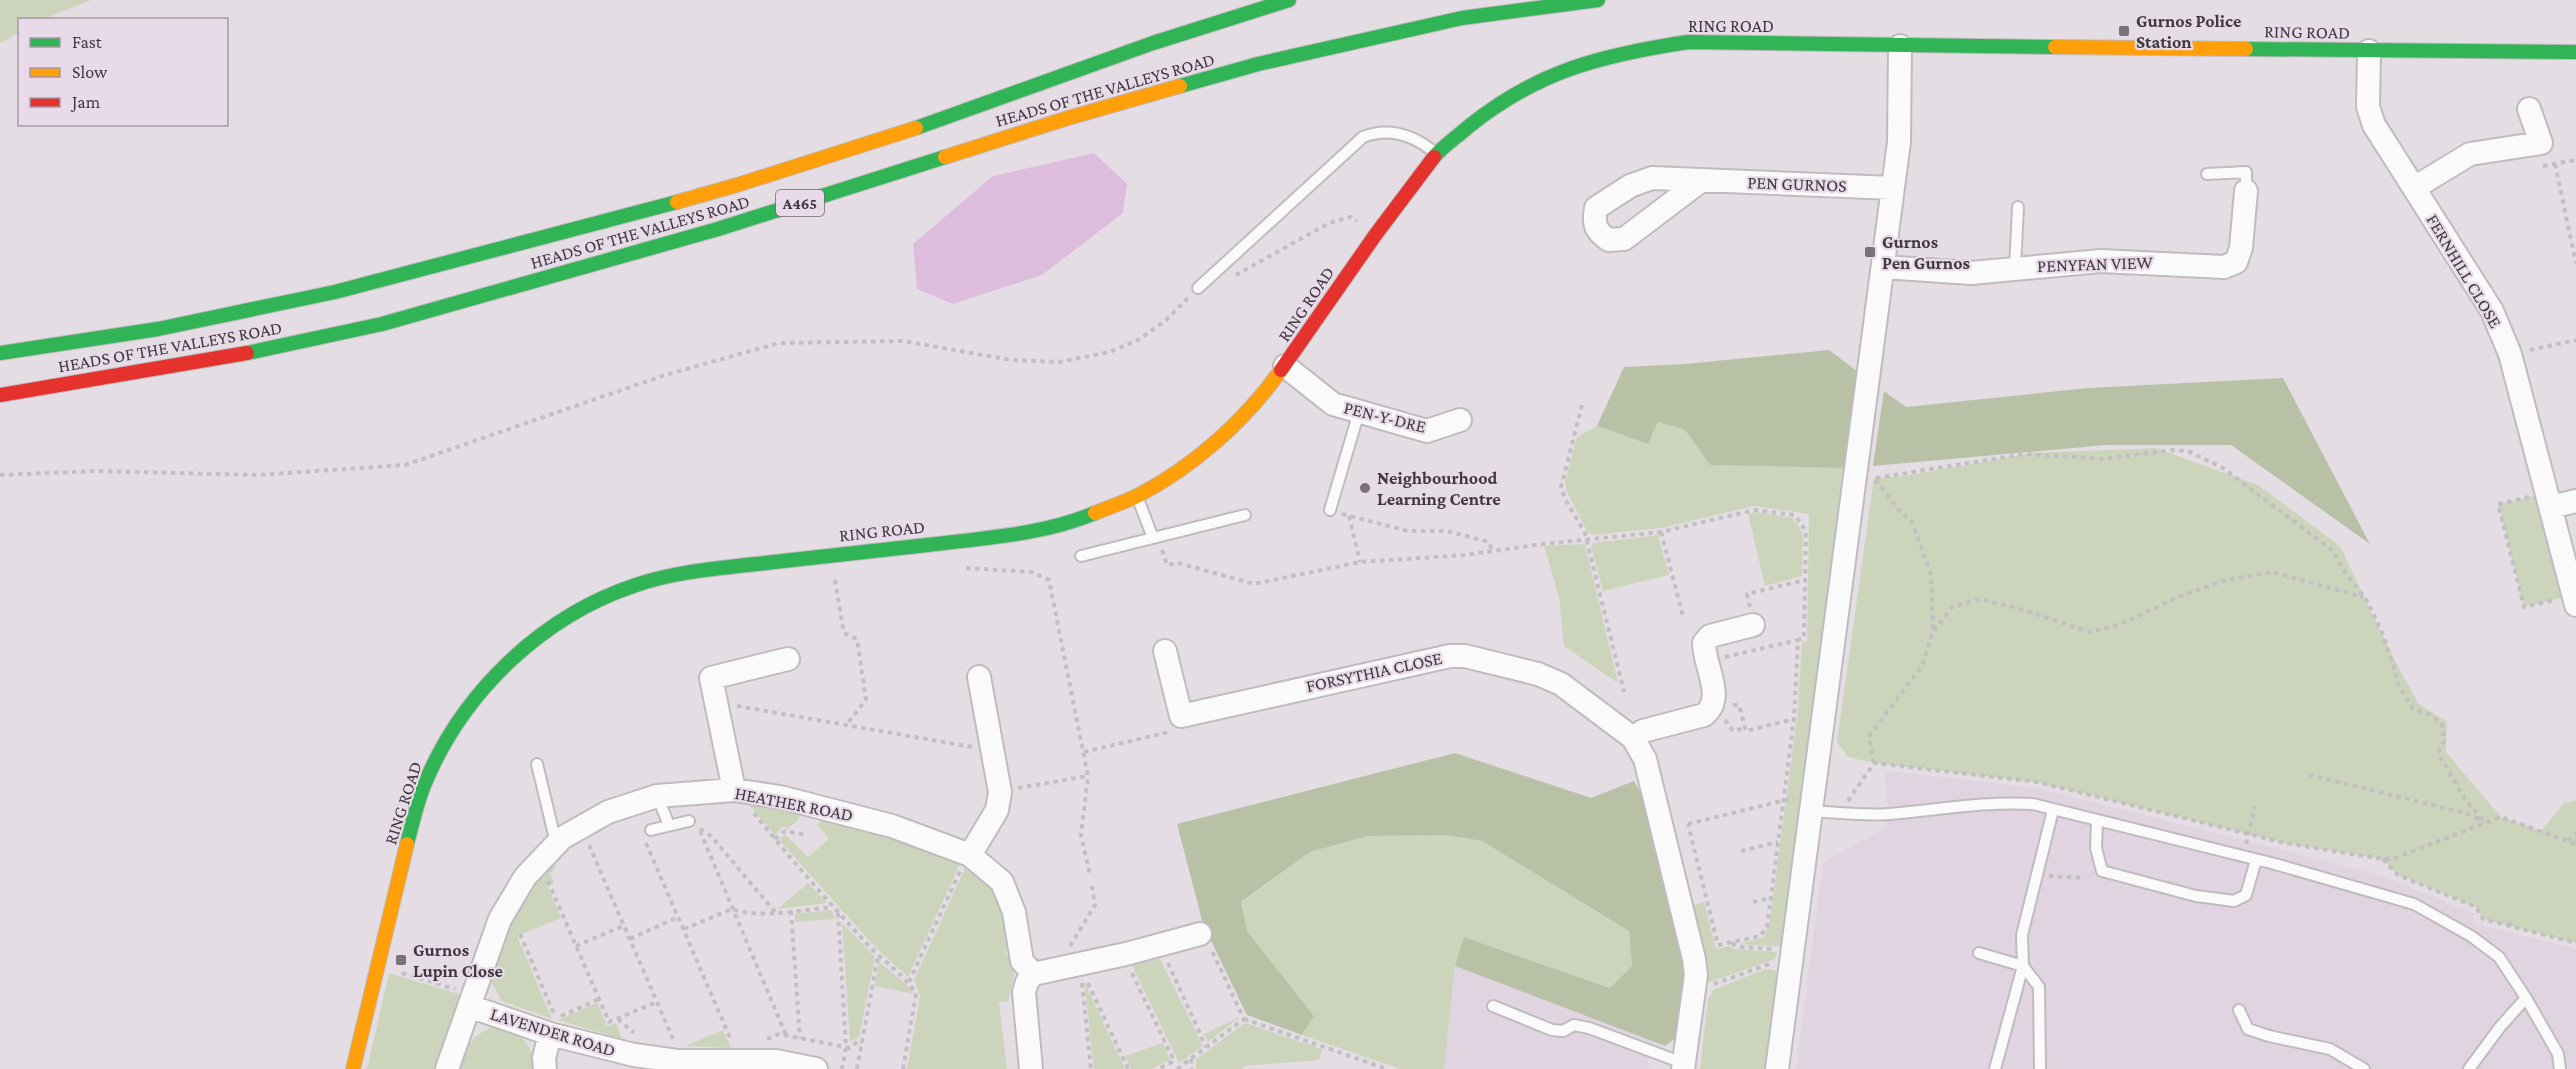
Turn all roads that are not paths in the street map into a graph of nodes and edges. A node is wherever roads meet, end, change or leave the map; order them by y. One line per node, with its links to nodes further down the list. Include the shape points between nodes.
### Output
1 (1289, 0): 17 (main road, HEADS OF THE VALLEYS ROAD / A465, via 1153,43 890,137 563,233 334,292 158,329)
2 (1598, 0): 19 (main road, HEADS OF THE VALLEYS ROAD / A465, via 1462,18 1258,64 1068,118 718,229 382,324 253,352)
3 (1900, 46): 4 (main road, RING ROAD); 7 (main road, RING ROAD, via 1688,42 1629,51 1587,62 1527,86); 10 (street, via 1899,142)
4 (2369, 51): 5 (main road, RING ROAD); 11 (street, FERNHILL CLOSE, via 2371,116)
5 (2576, 52)
6 (2529, 109): 11 (street, via 2541,143 2470,154)
7 (1436, 154): 16 (lane, via 1406,134 1375,133 1363,138); 18 (main road, RING ROAD)
8 (2207, 174): 12 (lane, via 2246,172)
9 (1702, 180): 10 (street, PEN GURNOS)
10 (1892, 188): 14 (street)
11 (2414, 188): 23 (street, FERNHILL CLOSE, via 2492,311 2510,354)
12 (2246, 191): 15 (street, PENYFAN VIEW, via 2241,248 2236,262 2224,267 2101,261)
13 (2018, 207): 15 (lane)
14 (1882, 267): 15 (street, PENYFAN VIEW, via 1971,273); 39 (street, via 1865,476)
15 (2015, 268)
16 (1198, 288)
17 (0, 353)
18 (1285, 366): 20 (street, PEN-Y-DRE, via 1333,404); 22 (main road, RING ROAD, via 1266,392 1208,449)
19 (0, 395)
20 (1359, 412): 21 (street, PEN-Y-DRE, via 1427,431); 25 (lane)
21 (1460, 420)
22 (1137, 496): 27 (lane); 57 (main road, RING ROAD, via 1080,519 1023,534 692,571 597,599 557,624 518,654 462,714 429,775 412,821)
23 (2549, 500): 24 (street); 29 (street, FERNHILL CLOSE)
24 (2576, 501)
25 (1330, 510)
26 (1245, 515): 27 (lane)
27 (1156, 538): 28 (lane)
28 (1081, 556)
29 (2575, 600)
30 (1753, 626): 34 (street, via 1710,636 1704,643 1713,688 1712,709 1704,715 1643,730)
31 (1165, 651): 34 (street, FORSYTHIA CLOSE, via 1181,716 1369,672 1465,656 1538,674 1561,684)
32 (788, 659): 36 (street, via 711,678)
33 (979, 677): 45 (street, via 1000,792 997,810)
34 (1633, 738): 56 (street, FORSYTHIA CLOSE, via 1645,759 1694,959 1696,975)
35 (537, 764): 44 (lane)
36 (741, 791): 37 (street, HEATHER ROAD); 45 (street, HEATHER ROAD, via 829,808)
37 (657, 796): 42 (lane); 44 (street, HEATHER ROAD, via 608,812)
38 (2053, 810): 39 (lane, via 2010,802 1888,814); 40 (lane); 49 (lane, via 2022,935)
39 (1812, 811): 62 (street)
40 (2097, 820): 46 (lane); 46 (lane, via 2096,848 2102,871 2196,896 2234,901 2246,896)
41 (689, 821): 42 (lane)
42 (669, 825): 43 (lane)
43 (651, 830)
44 (556, 844): 52 (street, HEATHER ROAD, via 525,877 500,920)
45 (969, 855): 50 (street, HEATHER ROAD, via 1002,882 1014,912 1022,961)
46 (2256, 860): 51 (lane, via 2414,904 2471,936 2499,957)
47 (1200, 933): 50 (street, via 1080,970)
48 (1979, 953): 49 (lane)
49 (2023, 966): 63 (lane); 64 (lane, via 2039,987)
50 (1033, 974): 61 (street, via 1024,992)
51 (2526, 998): 66 (lane); 67 (lane, via 2558,1054)
52 (471, 1000): 55 (street, LAVENDER ROAD); 58 (street, HEATHER ROAD)
53 (1492, 1006): 56 (lane, via 1552,1030 1574,1025 1589,1028)
54 (2239, 1010): 65 (lane, via 2248,1029 2330,1049)
55 (550, 1034): 59 (street); 60 (street, LAVENDER ROAD, via 603,1049 677,1061 776,1061)
56 (1683, 1066)
57 (353, 1069)
58 (447, 1069)
59 (545, 1069)
60 (816, 1069)
61 (1031, 1069)
62 (1777, 1069)
63 (1995, 1069)
64 (2040, 1069)
65 (2364, 1069)
66 (2469, 1069)
67 (2560, 1069)

